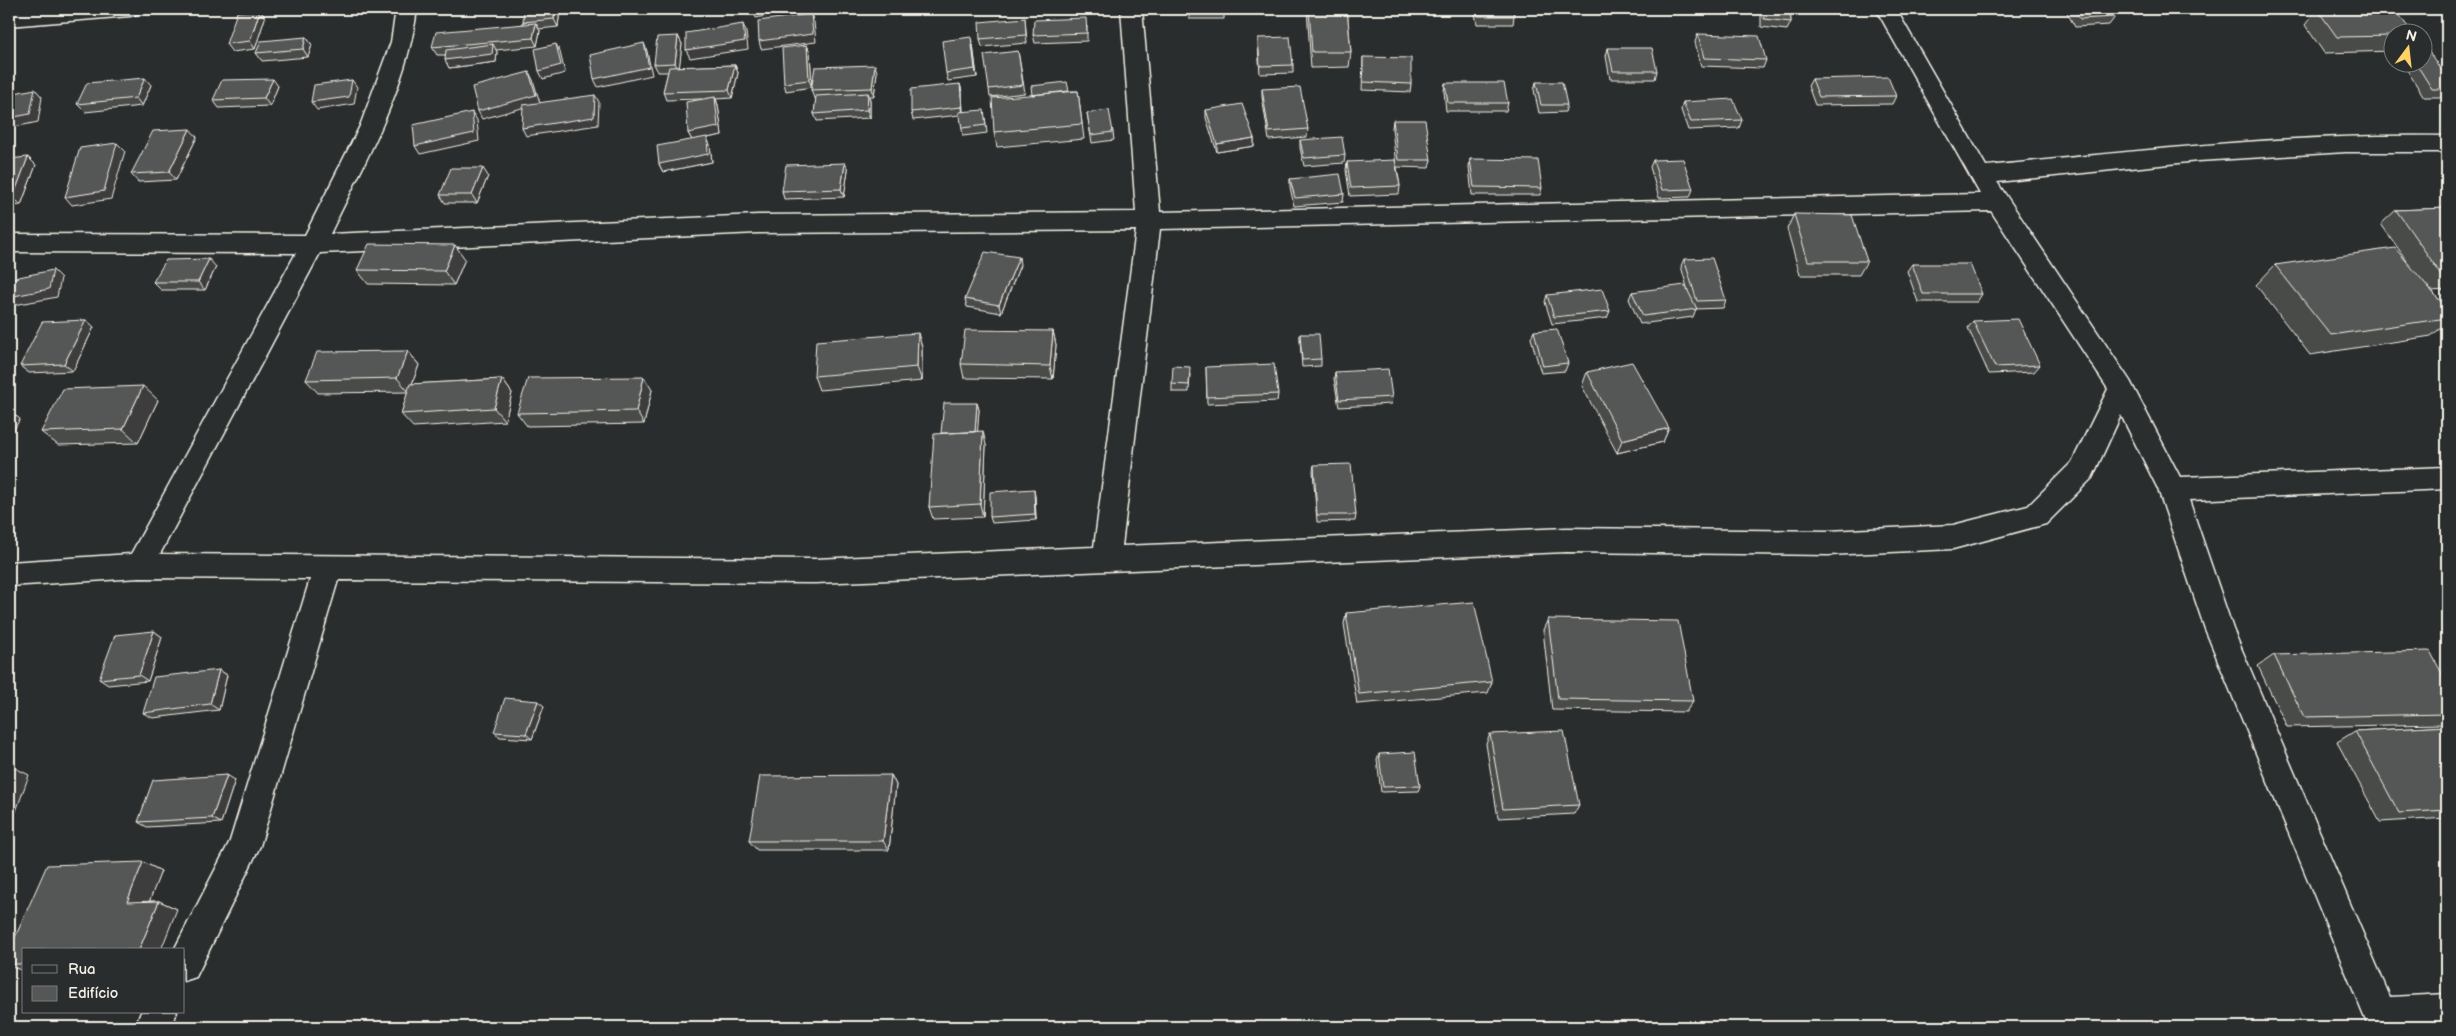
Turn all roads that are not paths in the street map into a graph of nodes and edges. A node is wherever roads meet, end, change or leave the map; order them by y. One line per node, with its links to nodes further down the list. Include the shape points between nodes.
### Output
1 (130, 9): 5 (street)
2 (406, 9): 11 (street, via 402,42 371,126)
3 (1130, 9): 9 (street)
4 (1886, 9): 7 (street)
5 (9, 19)
6 (2447, 144): 7 (street, via 2346,144 2198,153)
7 (1980, 175): 8 (street)
8 (1998, 202): 9 (street); 12 (street)
9 (1149, 221): 11 (street, via 758,224); 15 (street)
10 (9, 243): 11 (street)
11 (313, 244): 16 (street)
12 (2121, 388): 14 (street); 15 (street, via 2082,470 2036,516 1953,538 1828,543 1568,540)
13 (2447, 478): 14 (street)
14 (2172, 490): 22 (street, via 2219,629)
15 (1106, 559): 17 (street, via 815,571)
16 (139, 566): 17 (street); 18 (street)
17 (328, 567): 19 (street, via 244,846)
18 (9, 574)
19 (185, 963)
20 (2447, 1011): 22 (street)
21 (159, 1014): 23 (street)
22 (2383, 1021)
23 (152, 1027)

